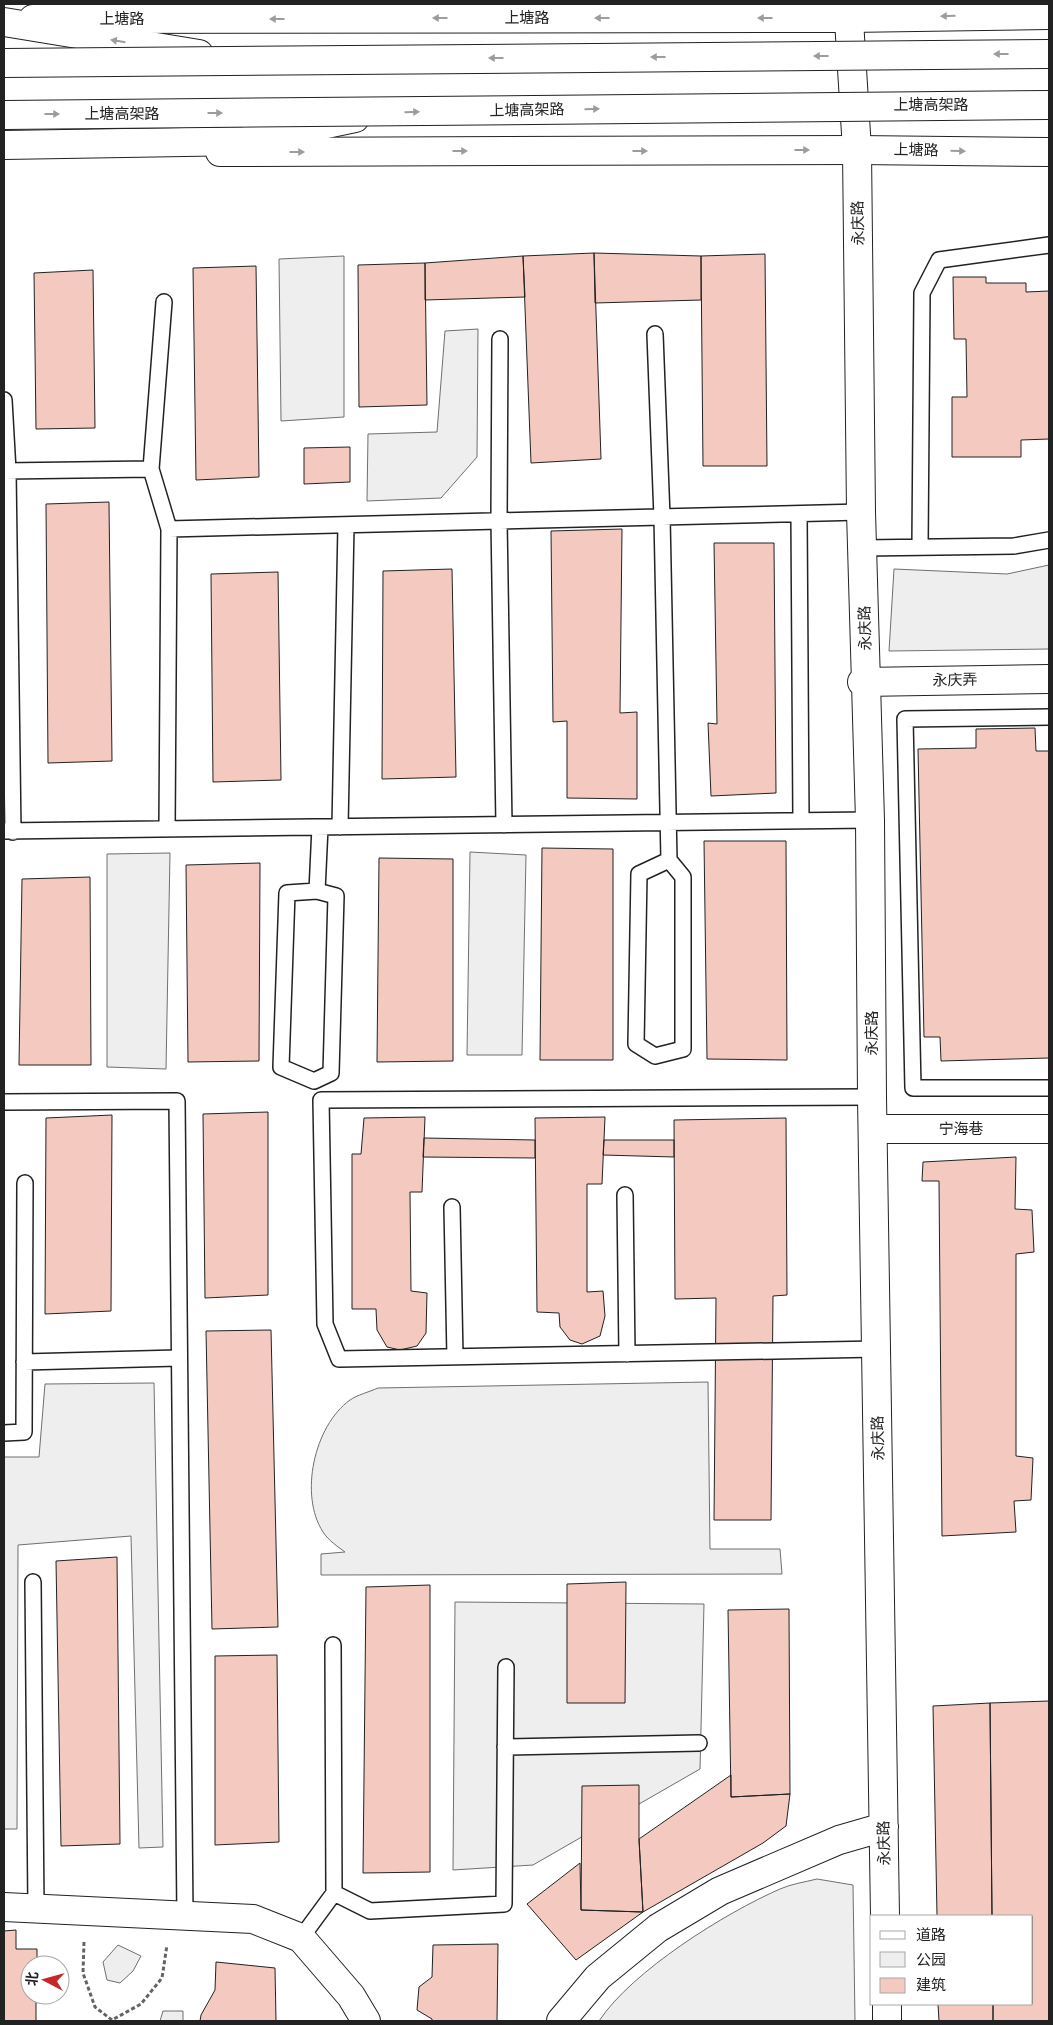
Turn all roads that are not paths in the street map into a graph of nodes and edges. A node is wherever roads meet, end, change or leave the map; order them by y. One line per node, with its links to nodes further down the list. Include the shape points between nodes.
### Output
1 (198, 11): 2 (main road, 上塘路, one-way to 1); 4 (main road, 上塘路)
2 (848, 11): 3 (main road, 上塘路, one-way to 2); 12 (main road, 永庆路)
3 (1049, 15)
4 (4, 20): 6 (main road, one-way to 4, bridge)
5 (1049, 54): 6 (main road, one-way to 6, bridge)
6 (235, 60): 7 (main road, bridge)
7 (4, 63)
8 (1049, 105): 9 (main road, 上塘高架路, one-way to 8, bridge)
9 (385, 112): 10 (main road, 上塘高架路, one-way to 9, bridge); 11 (main road, bridge, via 245,141)
10 (4, 115)
11 (4, 145)
12 (857, 150): 13 (main road, 上塘路, one-way to 13); 14 (main road, 上塘路, one-way to 12); 22 (main road, 永庆路)
13 (1049, 152)
14 (4, 153)
15 (1049, 244): 30 (lane, via 939,260 922,294)
16 (164, 302): 20 (lane)
17 (655, 334): 24 (lane)
18 (500, 339): 25 (lane)
19 (4, 400): 21 (lane)
20 (151, 469): 21 (lane); 27 (lane)
21 (6, 471): 41 (lane)
22 (861, 512): 23 (lane); 29 (main road, 永庆路)
23 (799, 514): 24 (lane); 35 (lane)
24 (662, 517): 25 (lane); 36 (lane)
25 (499, 521): 26 (lane); 37 (lane)
26 (346, 525): 27 (lane); 39 (lane)
27 (169, 529): 40 (lane)
28 (1049, 540): 30 (lane, via 1014,546)
29 (863, 548): 30 (lane); 32 (main road, 永庆路)
30 (920, 548)
31 (1049, 679): 32 (main road, 永庆弄)
32 (864, 682): 34 (main road, 永庆路)
33 (1049, 716): 44 (lane, via 905,719 913,1088)
34 (870, 820): 35 (lane); 45 (main road, 永庆路)
35 (801, 821): 36 (lane)
36 (668, 823): 37 (lane); 42 (lane)
37 (504, 825): 39 (lane)
38 (320, 827): 39 (lane); 40 (lane); 43 (lane)
39 (340, 827)
40 (167, 830): 41 (lane)
41 (8, 831)
42 (669, 860): 42 (lane, via 684,877 683,1049 655,1056 636,1044 639,874)
43 (317, 891): 43 (lane, via 287,893 281,1068 314,1081 331,1073 336,896)
44 (1049, 1088)
45 (872, 1097): 47 (main road, 永庆路); 54 (lane, via 321,1100 325,1324 339,1359)
46 (4, 1102): 55 (lane, via 177,1101)
47 (873, 1129): 48 (main road, 宁海巷); 52 (main road, 永庆路)
48 (1049, 1129)
49 (25, 1183): 56 (lane)
50 (625, 1195): 53 (lane)
51 (452, 1207): 54 (lane)
52 (877, 1349): 53 (lane); 63 (main road, 永庆路)
53 (627, 1354): 54 (lane)
54 (455, 1357)
55 (178, 1358): 56 (lane); 67 (lane)
56 (24, 1362): 57 (lane, via 24,1432)
57 (4, 1433)
58 (33, 1582): 66 (lane)
59 (333, 1645): 64 (lane)
60 (506, 1667): 62 (lane)
61 (699, 1743): 62 (lane)
62 (505, 1748): 64 (lane, via 504,1904 370,1911)
63 (884, 1828): 68 (main road, 永庆路); 72 (main road, via 839,1840 720,1891 658,1928 598,1977)
64 (334, 1894): 69 (lane)
65 (4, 1907): 66 (main road)
66 (36, 1908): 67 (main road)
67 (172, 1915): 69 (main road, via 253,1919)
68 (886, 1915)
69 (301, 1938): 71 (main road, via 351,1996)
70 (887, 2005): 73 (main road)
71 (366, 2021)
72 (561, 2021)
73 (887, 2021)

